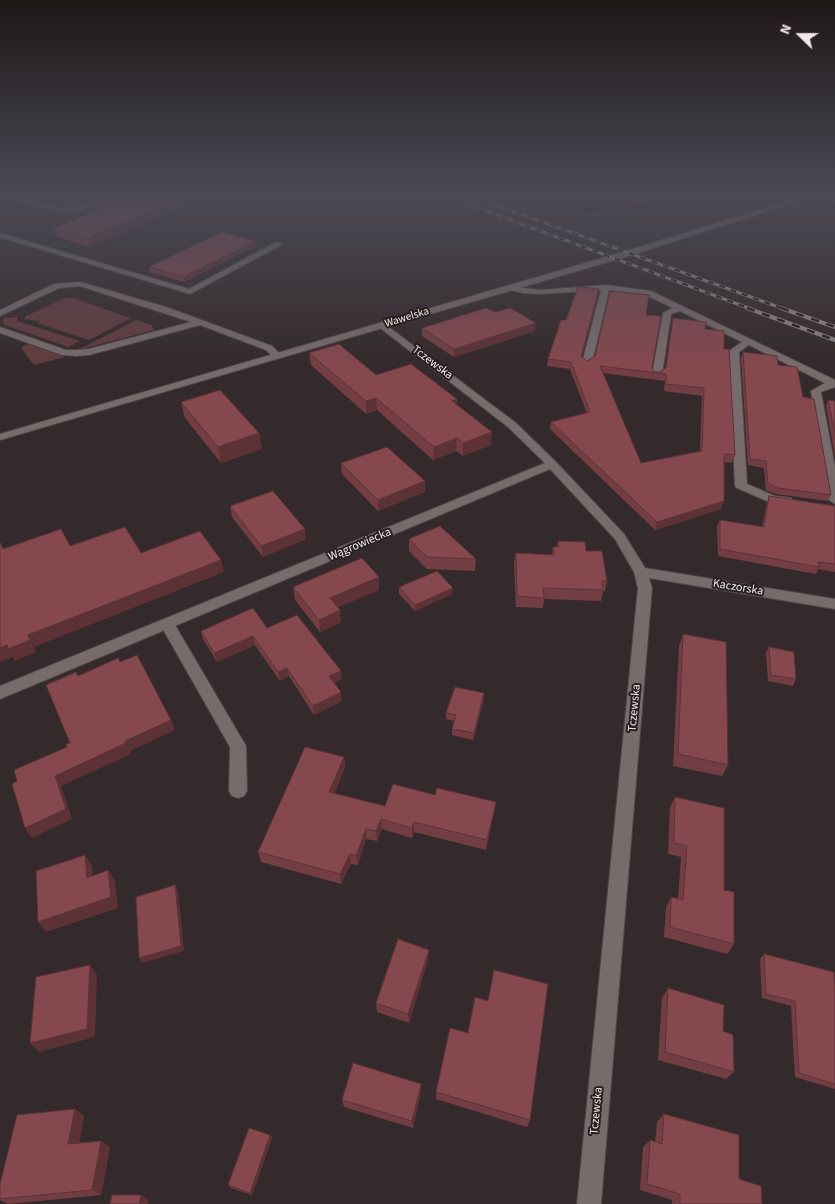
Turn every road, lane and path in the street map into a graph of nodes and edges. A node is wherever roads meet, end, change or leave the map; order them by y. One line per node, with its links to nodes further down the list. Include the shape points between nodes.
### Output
1 (57, 252): 2 (street, via 190,292)
2 (264, 252)
3 (626, 252): 5 (street, Wawelska)
4 (606, 287): 5 (street, via 540,292); 6 (street, via 648,293); 13 (street)
5 (507, 288): 9 (street, Wawelska)
6 (681, 308): 11 (street); 14 (street, via 667,313)
7 (0, 313): 8 (street, via 57,286 76,284)
8 (199, 323): 10 (street, via 76,353 65,353); 12 (street, via 269,348)
9 (382, 325): 12 (street, Wawelska); 17 (street, Tczewska, via 512,425)
10 (0, 330)
11 (748, 341): 15 (street); 18 (street, via 734,352 740,486 773,499)
12 (277, 356): 16 (street, Wawelska)
13 (587, 363)
14 (657, 375)
15 (834, 383): 19 (street, via 816,391)
16 (0, 437)
17 (552, 464): 20 (street, Tczewska, via 620,537); 22 (street, Wągrowiecka)
18 (799, 503)
19 (832, 505)
20 (641, 572): 21 (street, Kaczorska); 25 (street, Tczewska, via 645,588 644,605)
21 (835, 604)
22 (167, 624): 23 (street, Wągrowiecka); 24 (street, via 238,746)
23 (0, 693)
24 (238, 791)
25 (589, 1204)

